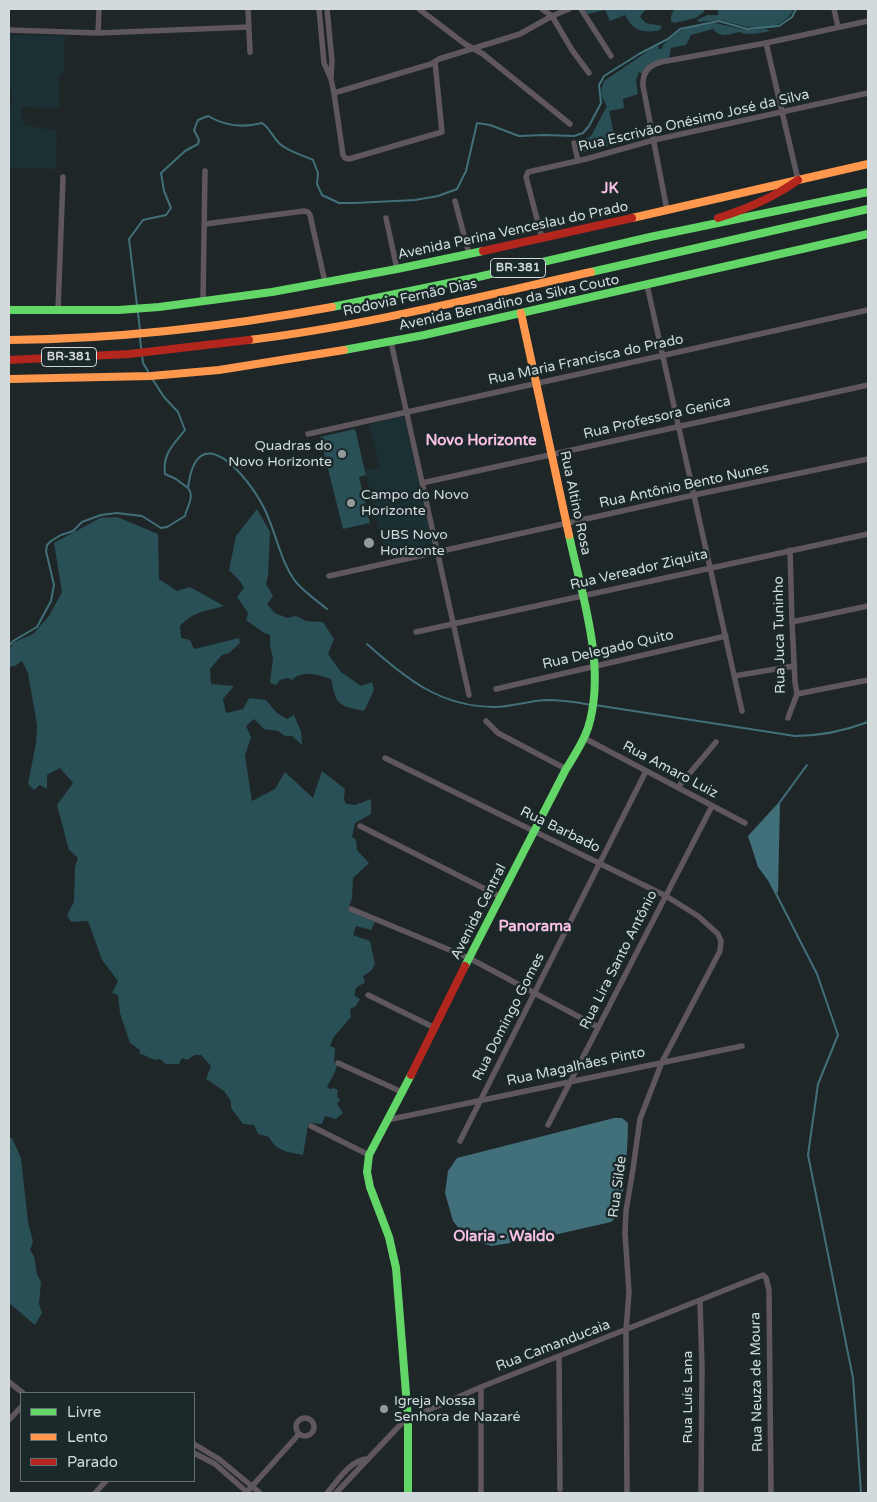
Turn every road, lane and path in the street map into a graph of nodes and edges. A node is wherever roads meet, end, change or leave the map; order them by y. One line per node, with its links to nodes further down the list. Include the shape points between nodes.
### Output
1 (99, 9): 15 (street)
2 (248, 9): 12 (street)
3 (319, 9): 22 (street, via 324,63)
4 (327, 9): 22 (street)
5 (419, 9): 17 (street)
6 (542, 9): 10 (street)
7 (569, 9): 10 (street)
8 (581, 9): 19 (street)
9 (834, 9): 13 (street)
10 (552, 16): 17 (street, via 520,34); 21 (street)
11 (868, 21): 13 (street)
12 (249, 27): 15 (street); 18 (street)
13 (838, 27): 16 (street)
14 (9, 30): 15 (street)
15 (98, 33)
16 (766, 43): 25 (street); 27 (street, via 662,62 647,70 643,86)
17 (474, 49): 20 (street); 26 (street)
18 (250, 52)
19 (611, 56)
20 (435, 62): 23 (street); 23 (street, via 442,132 345,158)
21 (589, 73)
22 (331, 79): 23 (street)
23 (334, 93)
24 (868, 93): 25 (street, Rua Escrivão Onésimo José da Silva)
25 (783, 112): 27 (street, Rua Escrivão Onésimo José da Silva); 33 (street)
26 (570, 124)
27 (654, 140): 29 (street, Rua Escrivão Onésimo José da Silva); 37 (street)
28 (574, 143): 29 (street)
29 (578, 161): 42 (street, Rua Escrivão Onésimo José da Silva, via 526,173)
30 (868, 164): 33 (main road, Avenida Perina Venceslau do Prado)
31 (205, 172): 39 (street)
32 (63, 177): 49 (street)
33 (798, 180): 37 (main road, Avenida Perina Venceslau do Prado); 40 (main road, via 751,208)
34 (868, 192): 40 (main road, Rodovia Fernão Dias / BR-381)
35 (455, 201): 43 (street)
36 (868, 209): 55 (main road, Rodovia Fernão Dias / BR-381, via 412,312 289,335 129,354)
37 (667, 210): 42 (main road, Avenida Perina Venceslau do Prado)
38 (386, 218): 44 (street)
39 (205, 224): 45 (street, via 308,212); 47 (street)
40 (673, 232): 52 (main road, Rodovia Fernão Dias / BR-381, via 406,292 282,316 128,336)
41 (868, 234): 46 (main road, Avenida Bernadino da Silva Couto)
42 (542, 238): 43 (main road, Avenida Perina Venceslau do Prado)
43 (469, 254): 44 (main road, Avenida Perina Venceslau do Prado)
44 (397, 269): 45 (main road, Avenida Perina Venceslau do Prado)
45 (325, 282): 47 (main road, Avenida Perina Venceslau do Prado)
46 (648, 285): 51 (main road, Avenida Bernadino da Silva Couto); 54 (street)
47 (203, 300): 49 (main road, Avenida Perina Venceslau do Prado, via 120,310)
48 (9, 310): 49 (main road, Avenida Perina Venceslau do Prado)
49 (58, 310)
50 (868, 310): 54 (street, Rua Maria Francisca do Prado)
51 (521, 313): 53 (main road, Avenida Bernadino da Silva Couto); 57 (main road, Rua Altino Rosa)
52 (9, 340)
53 (391, 342): 56 (main road, Avenida Bernadino da Silva Couto, via 181,374); 59 (street)
54 (663, 356): 57 (street, Rua Maria Francisca do Prado); 60 (street)
55 (9, 360)
56 (9, 379)
57 (536, 384): 59 (street, Rua Maria Francisca do Prado); 62 (main road, Rua Altino Rosa)
58 (868, 385): 60 (street, Rua Professora Genica)
59 (406, 412): 61 (street, Rua Maria Francisca do Prado); 64 (street)
60 (679, 425): 62 (street, Rua Professora Genica); 65 (street)
61 (308, 434)
62 (552, 455): 64 (street, Rua Professora Genica); 66 (main road, Rua Altino Rosa)
63 (868, 459): 65 (street, Rua Antônio Bento Nunes)
64 (422, 482): 69 (street)
65 (694, 495): 66 (street, Rua Antônio Bento Nunes); 70 (street)
66 (567, 524): 69 (street, Rua Antônio Bento Nunes); 72 (main road, Rua Altino Rosa)
67 (868, 534): 68 (street, Rua Vereador Ziquita)
68 (790, 550): 70 (street, Rua Vereador Ziquita); 74 (street, Rua Juca Tuninho)
69 (438, 552): 71 (street, Rua Antônio Bento Nunes); 75 (street)
70 (710, 567): 72 (street, Rua Vereador Ziquita); 77 (street)
71 (329, 576)
72 (582, 596): 75 (street, Rua Vereador Ziquita); 78 (main road, Rua Altino Rosa)
73 (868, 606): 74 (street)
74 (792, 622): 79 (street, Rua Juca Tuninho)
75 (454, 624): 76 (street, Rua Vereador Ziquita); 84 (street)
76 (416, 632)
77 (726, 636): 78 (street, Rua Delegado Quito); 80 (street)
78 (596, 666): 82 (street, Rua Delegado Quito); 86 (main road, Rua Altino Rosa)
79 (794, 666): 80 (street); 83 (street, Rua Juca Tuninho)
80 (734, 676): 85 (street)
81 (868, 680): 83 (street)
82 (496, 689)
83 (797, 694): 87 (street, Rua Juca Tuninho)
84 (469, 695)
85 (742, 711)
86 (591, 715): 89 (main road, Avenida Central)
87 (788, 718)
88 (486, 720): 92 (street, via 498,733)
89 (584, 738): 92 (main road, Avenida Central); 93 (street, Rua Amaro Luiz)
90 (716, 742): 94 (street)
91 (385, 758): 98 (street, Rua Barbado)
92 (566, 769): 98 (main road, Avenida Central)
93 (646, 771): 94 (street, Rua Amaro Luiz); 99 (street, Rua Domingo Gomes)
94 (678, 787): 95 (street, Rua Amaro Luiz)
95 (712, 806): 96 (street, Rua Amaro Luiz); 100 (street, Rua Lira Santo Antônio)
96 (745, 823)
97 (360, 826): 101 (street)
98 (535, 832): 99 (street, Rua Barbado); 101 (main road, Avenida Central)
99 (600, 863): 100 (street, Rua Barbado); 105 (street, Rua Domingo Gomes)
100 (666, 896): 103 (street, Rua Barbado, via 698,916); 107 (street, Rua Lira Santo Antônio)
101 (501, 897): 104 (main road, Avenida Central)
102 (351, 908): 104 (street)
103 (718, 934): 110 (street, Rua Silde, via 720,951)
104 (469, 958): 105 (street); 108 (main road, Avenida Central)
105 (534, 994): 107 (street); 114 (street, Rua Domingo Gomes)
106 (368, 995): 108 (street)
107 (598, 1027): 112 (street, Rua Lira Santo Antônio)
108 (435, 1028): 113 (main road, Avenida Central)
109 (742, 1046): 110 (street, Rua Magalhães Pinto)
110 (662, 1062): 112 (street, Rua Magalhães Pinto); 122 (street, Rua Silde, via 640,1119 626,1211 629,1292)
111 (338, 1063): 113 (street)
112 (570, 1082): 114 (street, Rua Magalhães Pinto); 116 (street, Rua Lira Santo Antônio)
113 (402, 1092): 115 (main road, Avenida Central)
114 (481, 1100): 115 (street, Rua Magalhães Pinto); 118 (street, Rua Domingo Gomes)
115 (387, 1120): 119 (main road, Avenida Central)
116 (548, 1125)
117 (311, 1126): 119 (street)
118 (460, 1140)
119 (369, 1155): 128 (main road, via 367,1172 370,1187 396,1268)
120 (761, 1276): 121 (street, Rua Camanducaia); 146 (street, Rua Neuza de Moura, via 766,1278 769,1290)
121 (700, 1301): 122 (street, Rua Camanducaia); 145 (street, Rua Luís Lana)
122 (626, 1331): 123 (street, Rua Camanducaia); 144 (street, Rua Silde)
123 (559, 1357): 125 (street, Rua Camanducaia); 136 (street)
124 (9, 1382): 126 (street)
125 (481, 1388): 128 (street, Rua Camanducaia); 143 (street)
126 (22, 1392)
127 (20, 1407): 129 (street)
128 (408, 1419): 133 (street, Rua Camanducaia); 142 (main road)
129 (9, 1420)
130 (300, 1434): 135 (street)
131 (195, 1444): 135 (street, via 210,1452)
132 (195, 1453): 138 (street, via 210,1460)
133 (367, 1459): 140 (street, Rua Camanducaia, via 354,1463); 141 (street, Rua Camanducaia)
134 (105, 1482): 137 (street)
135 (252, 1486): 138 (street); 139 (street)
136 (560, 1489)
137 (95, 1493)
138 (247, 1493)
139 (260, 1493)
140 (327, 1493)
141 (336, 1493)
142 (408, 1493)
143 (481, 1493)
144 (627, 1493)
145 (701, 1493)
146 (771, 1493)

